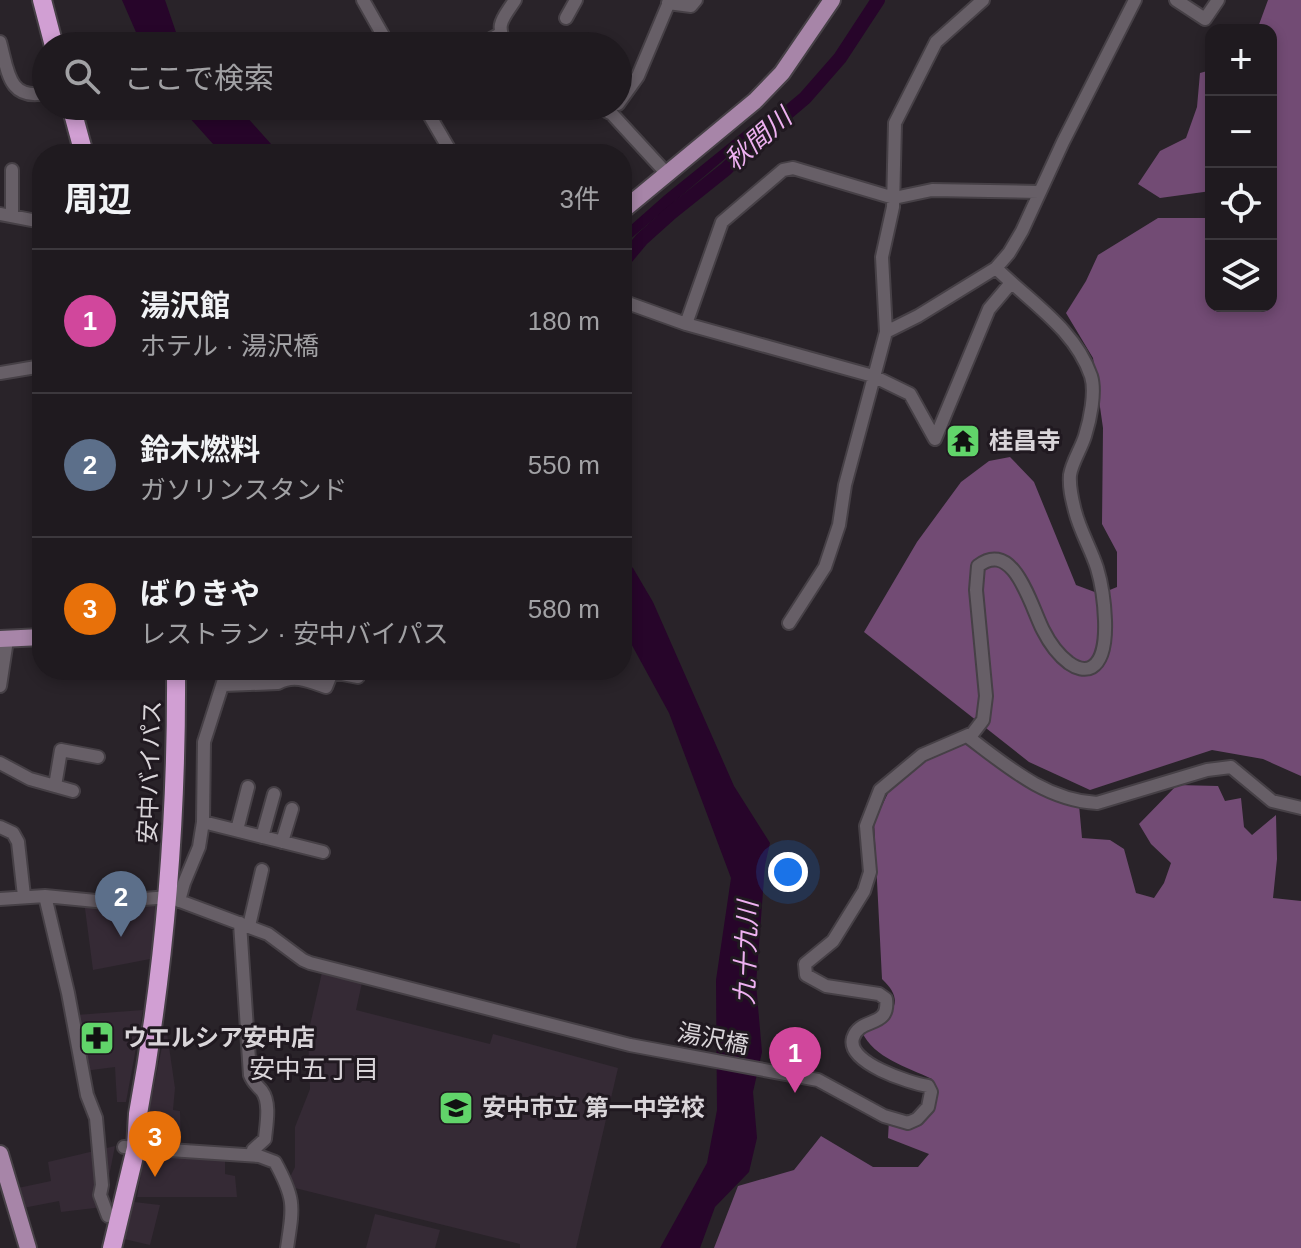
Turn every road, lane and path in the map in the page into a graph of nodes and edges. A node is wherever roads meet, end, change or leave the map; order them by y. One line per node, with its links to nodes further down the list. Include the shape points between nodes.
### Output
1 (42, 0): 13 (highway)
2 (363, 0): 14 (street)
3 (515, 0): 15 (street, via 500,25)
4 (576, 0): 12 (street)
5 (696, 0): 11 (street, via 691,6)
6 (832, 0): 25 (main road, via 782,73)
7 (983, 0): 27 (street, via 936,42 895,123)
8 (1135, 0): 26 (street)
9 (1176, 0): 10 (street, via 1205,19)
10 (1218, 0)
11 (669, 1): 17 (street)
12 (566, 18)
13 (50, 32)
14 (381, 32)
15 (501, 32)
16 (0, 42): 18 (street, via 13,85)
17 (632, 85)
18 (32, 94)
19 (75, 120): 22 (highway)
20 (432, 120): 23 (street)
21 (625, 120): 25 (street)
22 (81, 144)
23 (446, 144)
24 (12, 170): 29 (street)
25 (668, 175): 28 (main road)
26 (1039, 192): 27 (street, via 932,190); 31 (street, via 1022,231)
27 (894, 198): 34 (street, via 793,168 783,170 722,222); 35 (street, via 882,257)
28 (632, 203)
29 (6, 215): 30 (street)
30 (32, 220)
31 (996, 268): 32 (street); 35 (street)
32 (1011, 283): 38 (street, via 989,309 935,439 910,394); 49 (street, via 1079,348 1093,380 1086,434 1069,487 1097,570 1104,646 1093,666 1080,668 1066,660 1054,650 1015,570 987,559 978,566 976,578 986,708 978,728)
33 (632, 305): 34 (street)
34 (686, 324): 38 (street)
35 (886, 332): 38 (street)
36 (32, 368): 37 (street)
37 (0, 373)
38 (873, 376): 39 (street, via 825,567)
39 (789, 623)
40 (32, 638): 41 (main road)
41 (3, 639): 48 (street)
42 (176, 680): 68 (highway, 安中バイパス)
43 (225, 680): 47 (street)
44 (282, 680): 47 (street)
45 (307, 680): 46 (street, via 326,687)
46 (329, 680)
47 (224, 685): 58 (street, via 204,742)
48 (0, 686)
49 (967, 736): 56 (street, via 1025,780 1080,802 1097,803 1231,767 1272,801); 69 (street, 湯沢橋, via 922,755 880,790 866,826 870,872 864,891 833,941 805,964 806,975 816,982 886,999 882,1018 854,1036 855,1051 868,1064 928,1086 928,1107 908,1123 884,1116 818,1080 632,1046 310,963 268,934)
50 (98, 757): 52 (street, via 61,750)
51 (0, 763): 52 (street)
52 (55, 786): 54 (street)
53 (248, 787): 60 (street)
54 (73, 791)
55 (274, 794): 61 (street)
56 (1301, 808)
57 (292, 809): 62 (street)
58 (203, 822): 60 (street); 68 (street, via 199,847)
59 (0, 827): 65 (street, via 18,842)
60 (237, 830): 61 (street)
61 (262, 837): 62 (street)
62 (282, 842): 63 (street)
63 (323, 852)
64 (262, 870): 69 (street)
65 (24, 896): 66 (street); 67 (street)
66 (45, 896): 68 (street, via 106,902); 73 (street, via 96,1118 100,1195)
67 (0, 899)
68 (174, 899): 69 (street, 湯沢橋); 70 (highway, 安中バイパス)
69 (244, 925): 72 (street, via 250,1075 267,1104 265,1139)
70 (130, 1147): 72 (street); 73 (highway, 安中バイパス); 76 (highway, 安中バイパス)
71 (0, 1154): 74 (main road)
72 (252, 1155): 77 (street, via 275,1162 288,1187 293,1215)
73 (108, 1216): 75 (highway, 安中バイパス)
74 (28, 1248)
75 (99, 1248)
76 (112, 1248)
77 (287, 1248)

